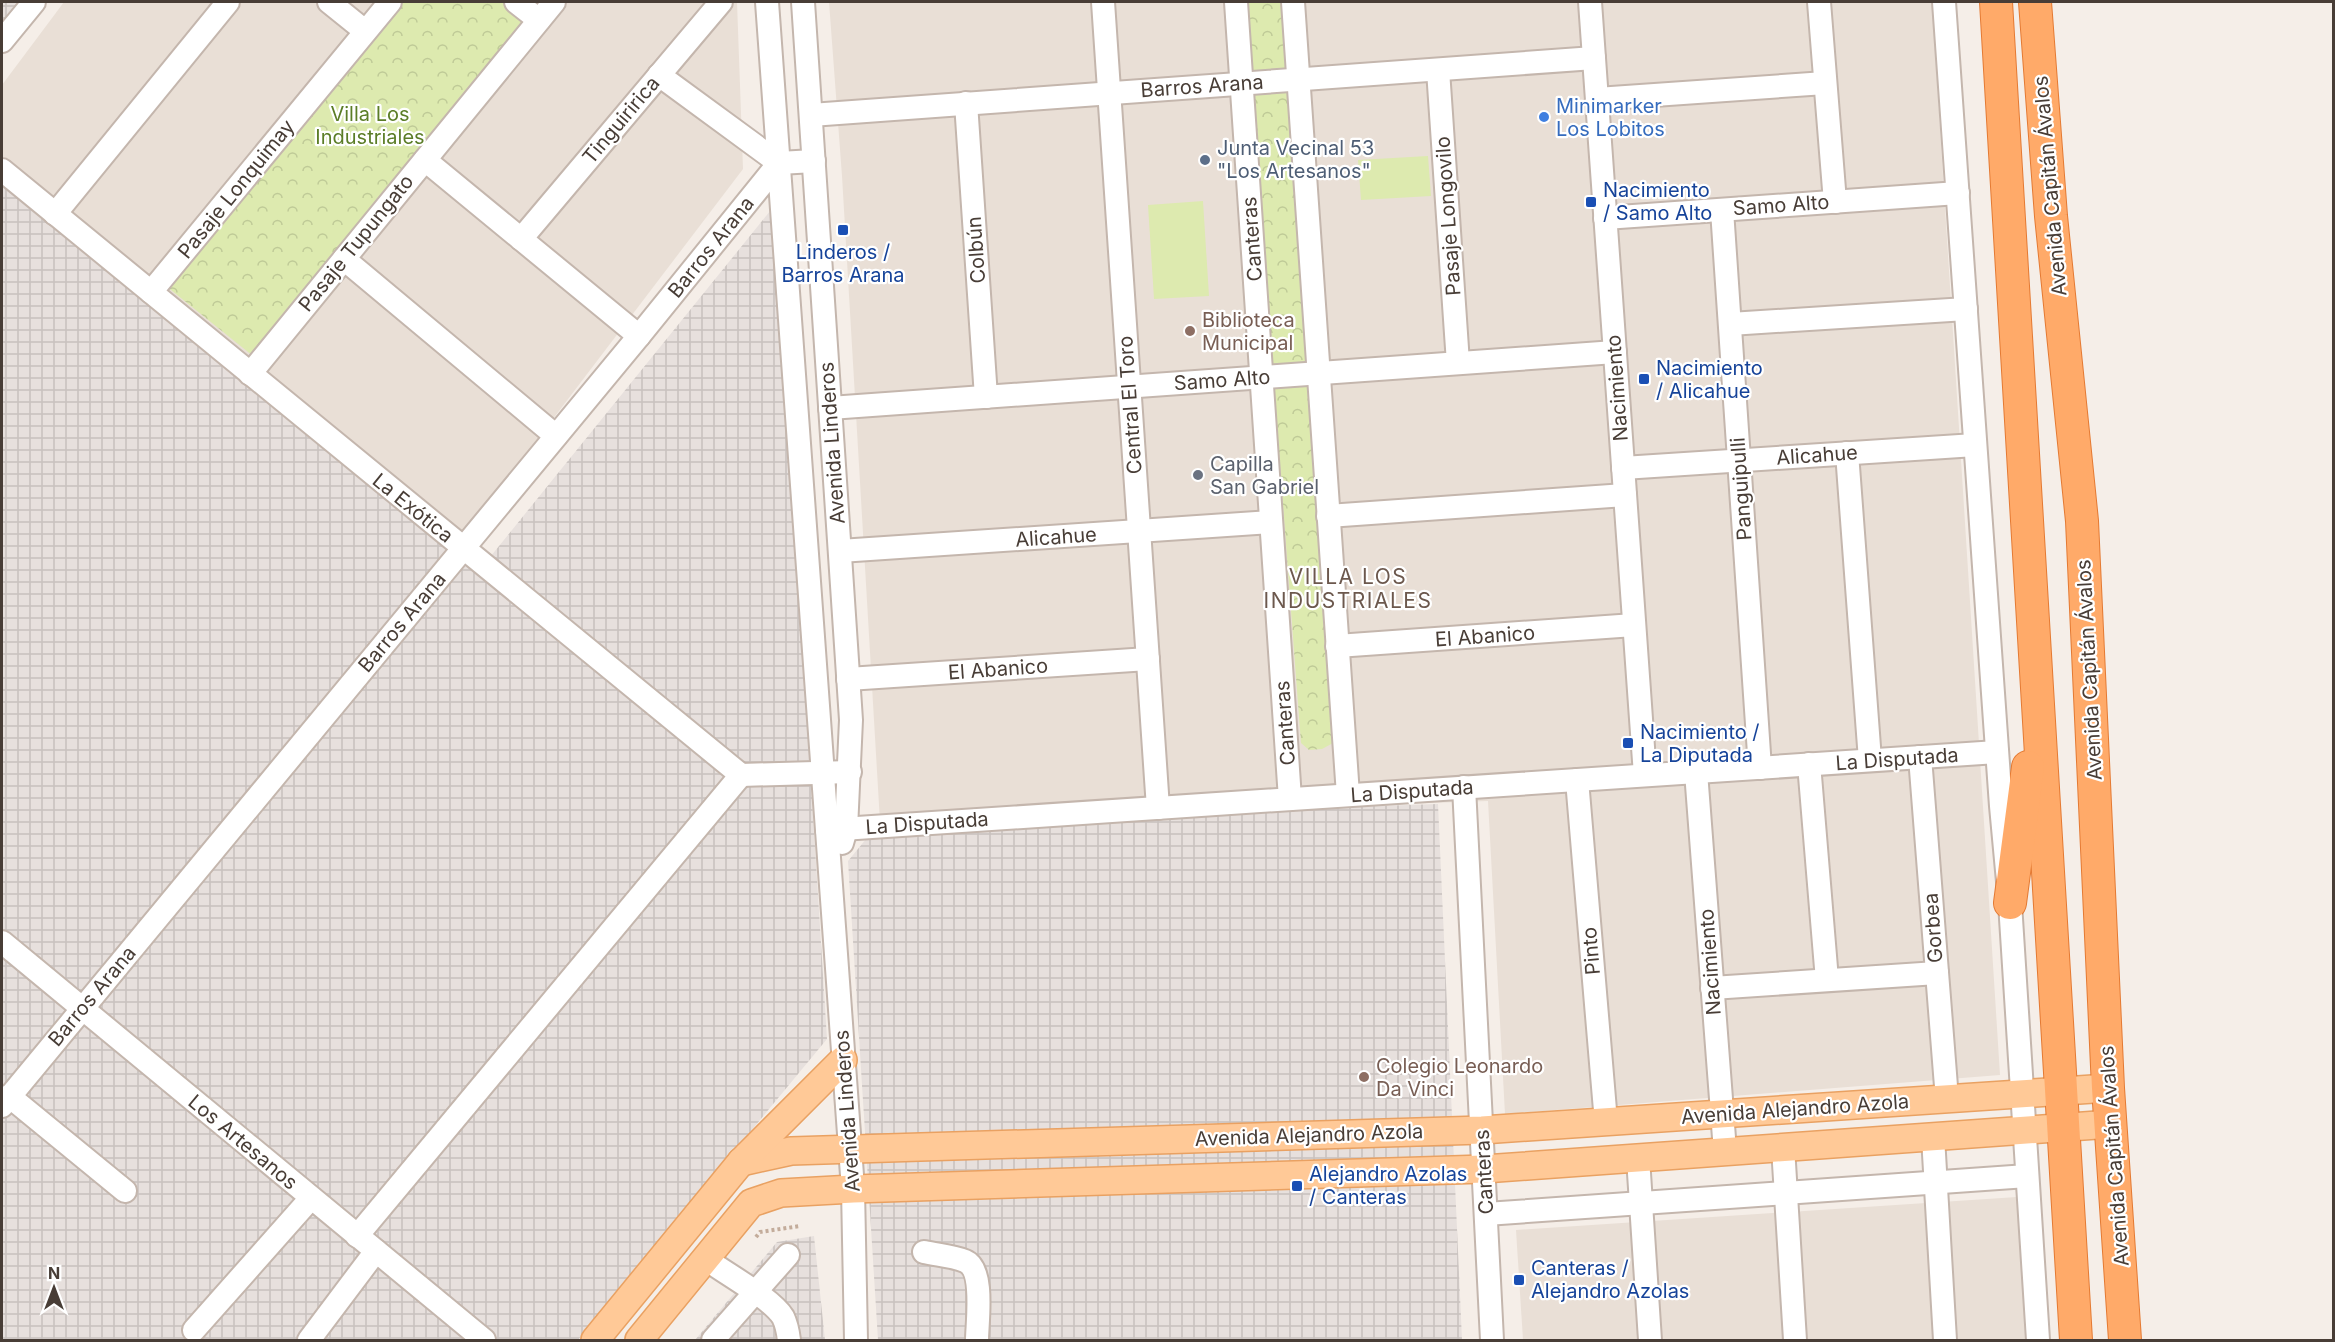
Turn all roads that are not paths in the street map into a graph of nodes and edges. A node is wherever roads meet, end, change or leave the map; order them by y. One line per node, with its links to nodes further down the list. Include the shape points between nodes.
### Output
1 (34, 2): 20 (street)
2 (228, 2): 38 (street)
3 (329, 2): 19 (street)
4 (390, 2): 19 (street, Pasaje Lonquimay)
5 (516, 2): 18 (street)
6 (554, 2): 18 (street, Pasaje Tupungato)
7 (721, 2): 23 (street, Tinguiririca)
8 (767, 2): 33 (street, Avenida Linderos)
9 (803, 2): 30 (street, Avenida Linderos)
10 (1102, 2): 27 (street, Central El Toro)
11 (1236, 2): 25 (street, Canteras)
12 (1293, 2): 24 (street)
13 (1590, 2): 21 (street, Nacimiento)
14 (1819, 2): 26 (street)
15 (1944, 2): 35 (street)
16 (1996, 2): 69 (highway, Avenida Capitán Ávalos)
17 (2035, 2): 93 (highway, Avenida Capitán Ávalos, via 2044,146 2082,521)
18 (539, 20): 31 (street, Pasaje Tupungato)
19 (365, 31): 42 (street, Pasaje Lonquimay)
20 (2, 41)
21 (1594, 58): 22 (street, Barros Arana); 28 (street, Nacimiento)
22 (1438, 70): 24 (street, Barros Arana); 47 (street, Pasaje Longovilo)
23 (659, 75): 33 (street); 40 (street, Tinguiririca)
24 (1298, 79): 25 (street, Barros Arana); 48 (street)
25 (1241, 83): 27 (street, Barros Arana); 50 (street, Canteras)
26 (1825, 83): 28 (street); 36 (street)
27 (1109, 92): 29 (street, Barros Arana); 51 (street, Central El Toro)
28 (1597, 99): 39 (street, Nacimiento)
29 (966, 103): 30 (street, Barros Arana); 52 (street, Colbún)
30 (811, 115): 32 (street, Avenida Linderos)
31 (424, 160): 40 (street); 41 (street, Pasaje Tupungato)
32 (814, 161): 33 (street); 53 (street, Avenida Linderos)
33 (778, 163): 45 (street, Barros Arana); 75 (street, Avenida Linderos)
34 (2, 170): 38 (street, La Exótica)
35 (1958, 193): 36 (street, Samo Alto); 43 (street)
36 (1835, 202): 37 (street, Samo Alto)
37 (1722, 210): 39 (street, Samo Alto); 44 (street, Panguipulli)
38 (55, 214): 42 (street, La Exótica)
39 (1605, 218): 46 (street, Nacimiento)
40 (521, 239): 45 (street)
41 (344, 259): 49 (street, Pasaje Tupungato); 54 (street)
42 (151, 292): 49 (street, La Exótica)
43 (1966, 309): 44 (street); 55 (street)
44 (1730, 324): 57 (street, Panguipulli)
45 (639, 336): 54 (street, Barros Arana)
46 (1615, 352): 47 (street, Samo Alto); 58 (street, Nacimiento)
47 (1458, 363): 48 (street, Samo Alto)
48 (1318, 373): 50 (street, Samo Alto); 60 (street)
49 (250, 374): 63 (street, La Exótica)
50 (1262, 377): 51 (street, Samo Alto); 61 (street, Canteras)
51 (1129, 387): 52 (street, Samo Alto); 62 (street, Central El Toro)
52 (986, 397): 53 (street, Samo Alto)
53 (830, 408): 64 (street, Avenida Linderos)
54 (556, 435): 63 (street, Barros Arana)
55 (1975, 445): 56 (street, Alicahue); 70 (street)
56 (1847, 453): 57 (street, Alicahue); 72 (street)
57 (1739, 460): 58 (street, Alicahue); 74 (street, Panguipulli)
58 (1623, 468): 59 (street, Nacimiento)
59 (1624, 495): 60 (street); 65 (street, Nacimiento)
60 (1328, 516): 66 (street)
61 (1271, 522): 62 (street, Alicahue); 83 (street, Canteras)
62 (1139, 531): 64 (street, Alicahue); 67 (street, Central El Toro)
63 (463, 548): 78 (street, La Exótica); 91 (street, Barros Arana)
64 (840, 551): 68 (street, Avenida Linderos)
65 (1634, 625): 66 (street, El Abanico); 79 (street, Nacimiento)
66 (1337, 646): 82 (street)
67 (1148, 659): 68 (street, El Abanico); 84 (street, Central El Toro)
68 (848, 680): 76 (street, Avenida Linderos)
69 (2038, 688): 86 (highway); 94 (highway, Avenida Capitán Ávalos)
70 (1997, 752): 71 (street, La Disputada); 86 (street)
71 (1920, 757): 72 (street, La Disputada); 88 (street, Gorbea)
72 (1870, 760): 73 (street, La Disputada)
73 (1809, 764): 74 (street, La Disputada); 89 (street)
74 (1760, 768): 77 (street, La Disputada)
75 (822, 772): 76 (street); 78 (street); 85 (street, Avenida Linderos)
76 (850, 772): 85 (street, Avenida Linderos)
77 (1696, 772): 79 (street, La Disputada); 90 (street, Nacimiento)
78 (741, 775): 119 (street)
79 (1645, 775): 80 (street, La Disputada)
80 (1577, 780): 81 (street, La Disputada); 99 (street, Pinto)
81 (1464, 787): 82 (street, La Disputada); 102 (street, Canteras)
82 (1348, 795): 83 (street, La Disputada)
83 (1290, 799): 84 (street, La Disputada)
84 (1158, 807): 85 (street, La Disputada)
85 (836, 829): 92 (street, Avenida Linderos, via 830,882)
86 (2010, 903): 95 (street)
87 (2, 942): 91 (street, Los Artesanos)
88 (1937, 973): 89 (street); 96 (street, Gorbea)
89 (1827, 980): 90 (street)
90 (1712, 988): 98 (street, Nacimiento)
91 (81, 1008): 97 (street, Barros Arana); 116 (street, Los Artesanos)
92 (843, 1060): 106 (street, Avenida Linderos); 109 (main road)
93 (2108, 1088): 94 (main road, Avenida Alejandro Azola); 100 (highway, Avenida Capitán Ávalos)
94 (2060, 1091): 95 (main road, Avenida Alejandro Azola); 101 (highway, Avenida Capitán Ávalos)
95 (2021, 1094): 96 (main road, Avenida Alejandro Azola); 103 (street)
96 (1947, 1099): 98 (main road, Avenida Alejandro Azola)
97 (5, 1101): 114 (street)
98 (1722, 1114): 99 (main road, Avenida Alejandro Azola); 107 (street, Nacimiento)
99 (1606, 1122): 102 (main road, Avenida Alejandro Azola)
100 (2111, 1124): 101 (main road, Avenida Alejandro Azola); 140 (highway, Avenida Capitán Ávalos)
101 (2062, 1127): 103 (main road, Avenida Alejandro Azola); 139 (highway, Avenida Capitán Ávalos)
102 (1482, 1130): 106 (main road, Avenida Alejandro Azola); 110 (street, Canteras)
103 (2023, 1130): 104 (main road, Avenida Alejandro Azola); 111 (street)
104 (1934, 1137): 105 (main road, Avenida Alejandro Azola); 112 (street)
105 (1784, 1147): 107 (main road, Avenida Alejandro Azola); 115 (street)
106 (850, 1150): 109 (main road, Avenida Alejandro Azola, via 791,1151); 113 (street, Avenida Linderos)
107 (1725, 1151): 108 (main road, Avenida Alejandro Azola)
108 (1638, 1158): 110 (main road, Avenida Alejandro Azola); 117 (street)
109 (741, 1162): 128 (main road)
110 (1484, 1169): 113 (main road, Avenida Alejandro Azola); 118 (street, Canteras)
111 (2026, 1176): 112 (street); 138 (street)
112 (1935, 1183): 115 (street); 137 (street)
113 (853, 1189): 123 (main road, Avenida Alejandro Azola, via 781,1193 751,1203); 132 (street, Avenida Linderos)
114 (125, 1191)
115 (1786, 1193): 117 (street); 136 (street)
116 (311, 1198): 119 (street, Los Artesanos); 125 (street)
117 (1641, 1203): 118 (street); 135 (street)
118 (1486, 1214): 134 (street, Canteras)
119 (357, 1236): 120 (street, Los Artesanos)
120 (376, 1251): 126 (street); 127 (street, Los Artesanos)
121 (924, 1252): 133 (street, via 967,1261 972,1266 978,1293)
122 (788, 1255): 124 (street)
123 (706, 1259): 124 (street); 129 (main road, Avenida Alejandro Azola)
124 (754, 1293): 130 (street); 131 (street, via 782,1316)
125 (194, 1330)
126 (309, 1341)
127 (484, 1341)
128 (595, 1341)
129 (639, 1341)
130 (713, 1341)
131 (789, 1341)
132 (856, 1341)
133 (977, 1341)
134 (1492, 1341)
135 (1650, 1341)
136 (1795, 1341)
137 (1945, 1341)
138 (2038, 1341)
139 (2076, 1341)
140 (2126, 1341)

